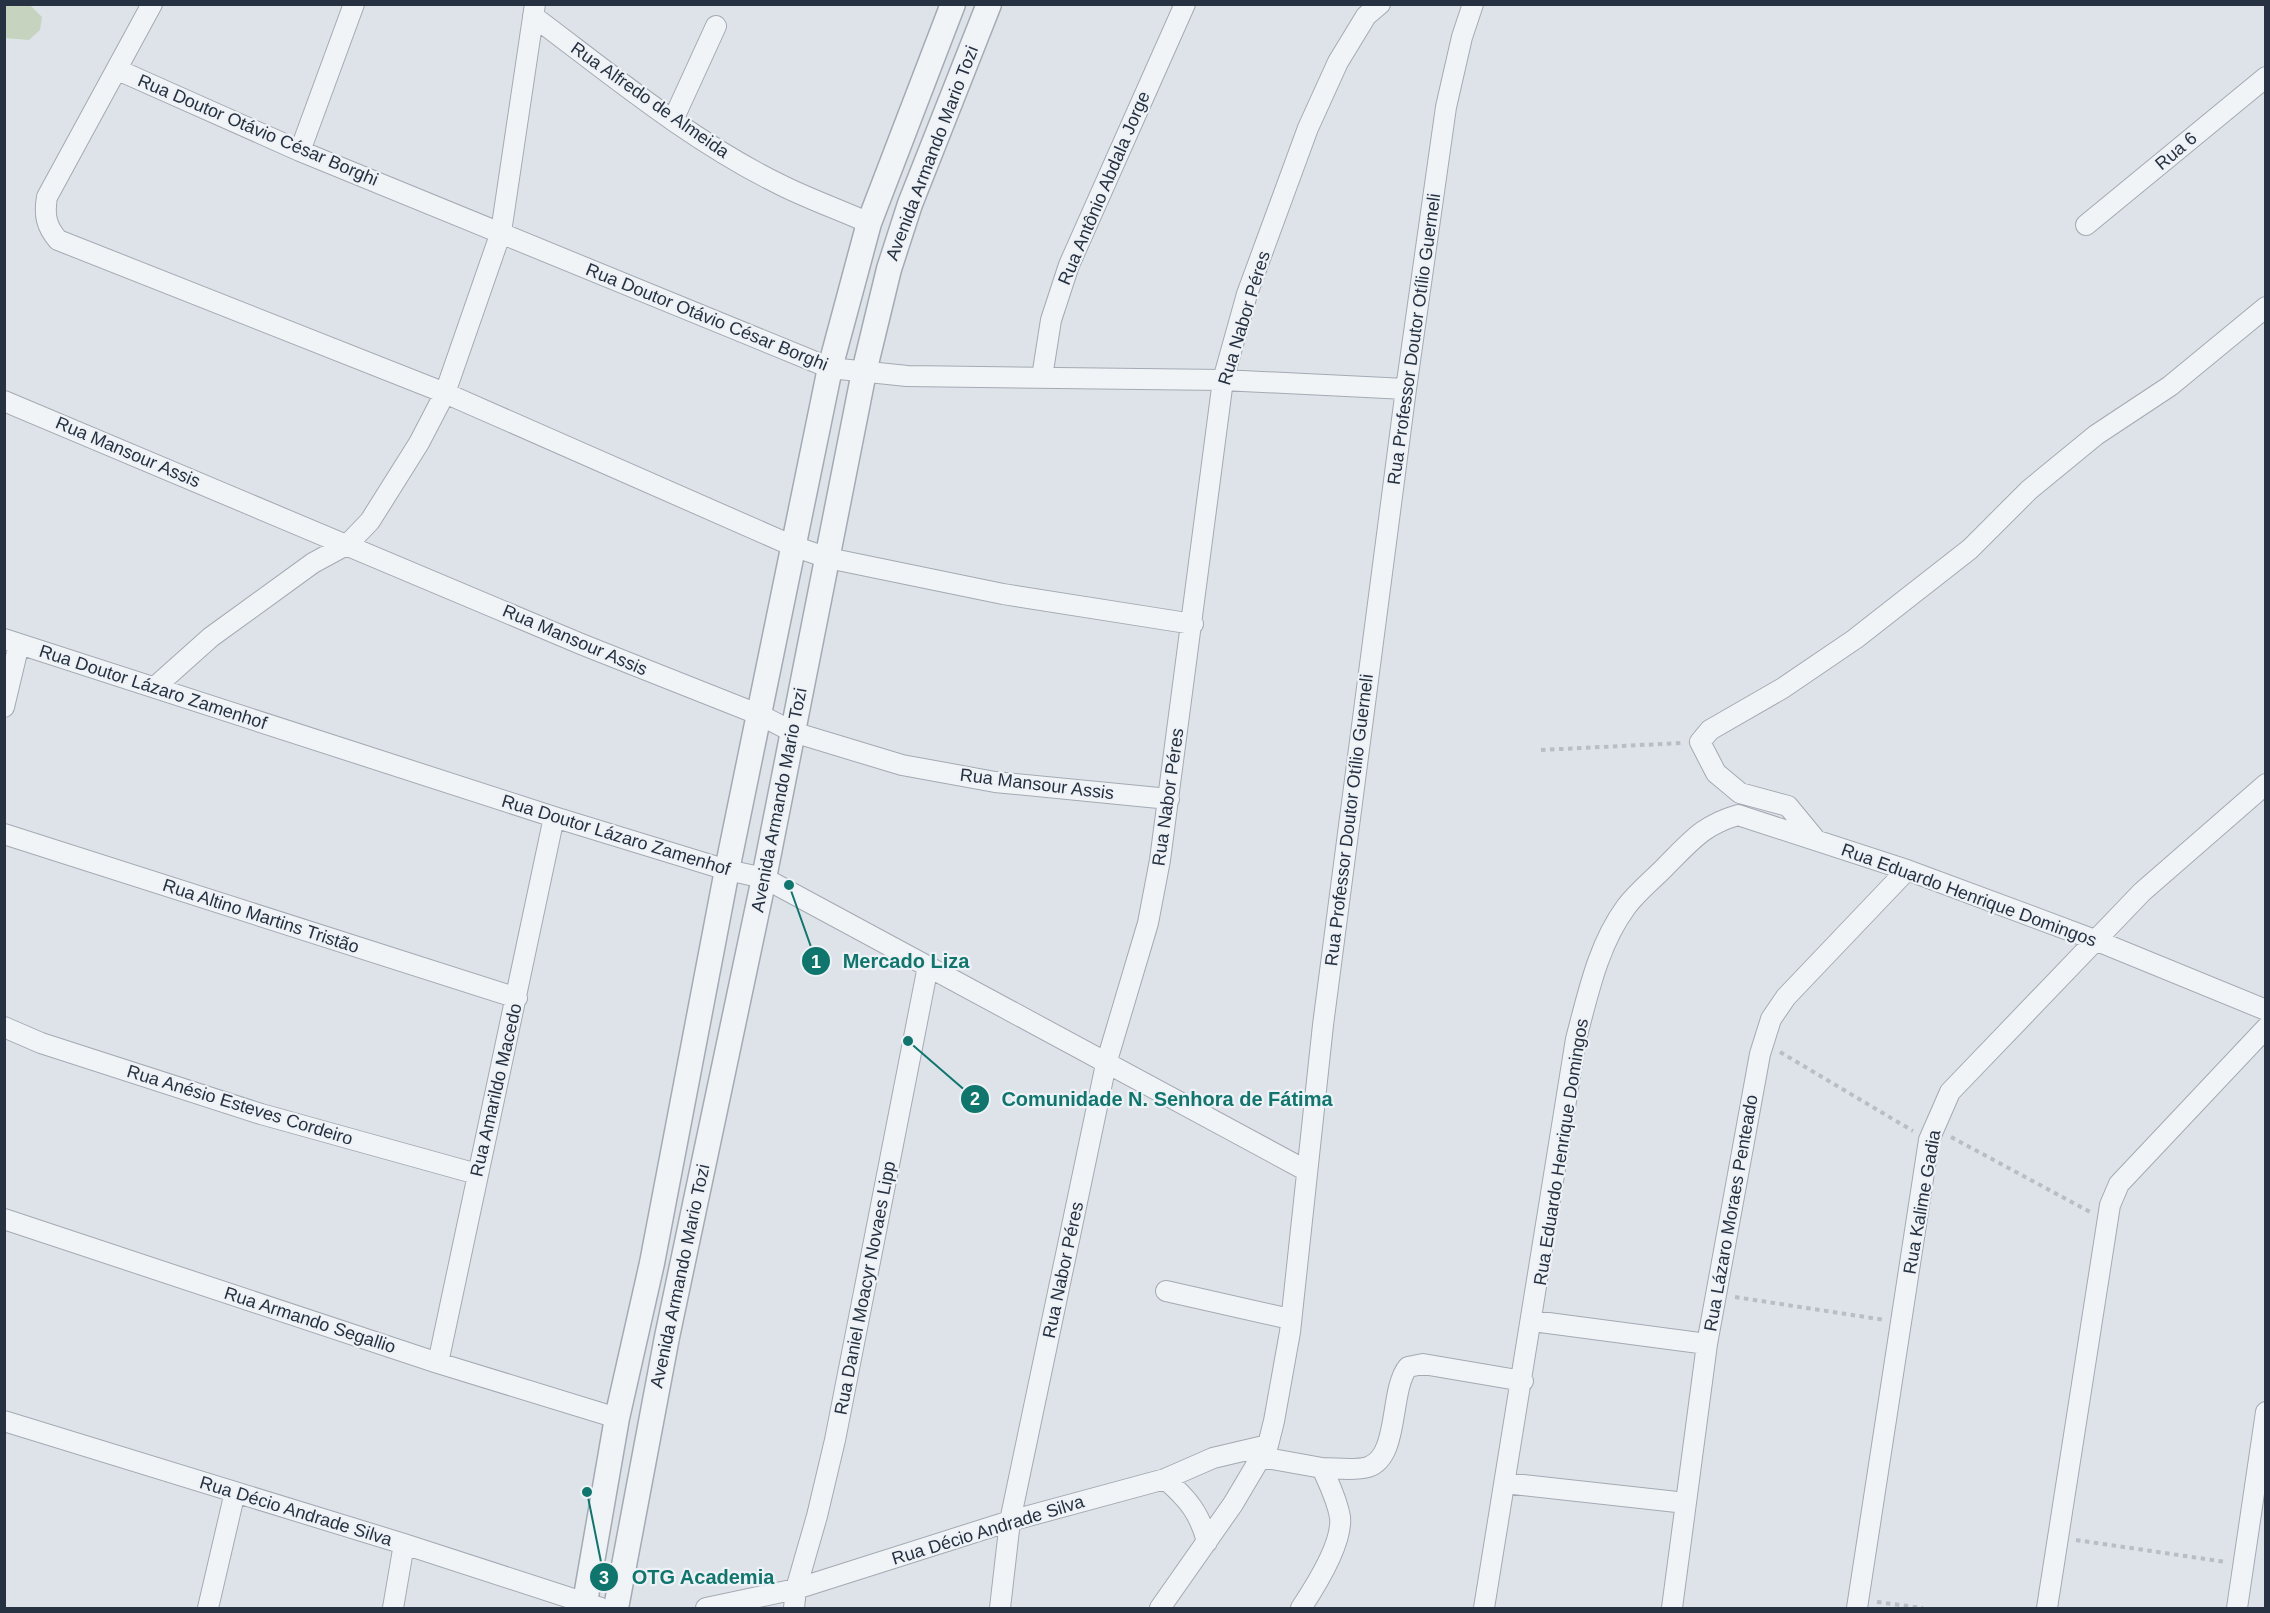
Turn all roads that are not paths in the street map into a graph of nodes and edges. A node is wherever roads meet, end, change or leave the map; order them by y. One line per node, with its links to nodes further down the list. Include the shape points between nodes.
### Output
1 (152, 4): 10 (street)
2 (354, 4): 13 (street)
3 (953, 4): 14 (street, Avenida Armando Mario Tozi)
4 (989, 4): 19 (street, Avenida Armando Mario Tozi, via 888,268)
5 (1185, 4): 20 (street, Rua Antônio Abdala Jorge, via 1069,266 1051,320)
6 (1380, 4): 21 (street, Rua Nabor Péres, via 1366,16 1338,62 1308,128 1247,294)
7 (1473, 4): 22 (street, Rua Professor Doutor Otílio Guerneli, via 1446,107)
8 (534, 10): 12 (street, Rua Alfredo de Almeida); 16 (street)
9 (716, 26): 12 (street)
10 (118, 70): 13 (street, Rua Doutor Otávio César Borghi); 23 (street, via 46,197 47,227 58,240)
11 (2265, 77): 15 (street, Rua 6)
12 (673, 120): 14 (street, Rua Alfredo de Almeida, via 781,185)
13 (300, 151): 16 (street, Rua Doutor Otávio César Borghi)
14 (869, 223): 18 (street, Avenida Armando Mario Tozi)
15 (2085, 225)
16 (501, 232): 18 (street, Rua Doutor Otávio César Borghi); 23 (street)
17 (2265, 307): 38 (street, via 2170,386 2096,435 2029,490 1970,549 1855,639 1784,688 1710,730 1700,742 1716,773 1740,793 1788,806)
18 (830, 368): 19 (street, Rua Doutor Otávio César Borghi); 26 (street, Avenida Armando Mario Tozi)
19 (864, 372): 20 (street, Rua Doutor Otávio César Borghi); 27 (street, Avenida Armando Mario Tozi)
20 (1042, 377): 21 (street, Rua Doutor Otávio César Borghi)
21 (1223, 380): 22 (street, Rua Doutor Otávio César Borghi); 28 (street, Rua Nabor Péres)
22 (1406, 389): 49 (street, Rua Professor Doutor Otílio Guerneli)
23 (446, 393): 25 (street, via 388,495); 26 (street)
24 (4, 401): 25 (street, Rua Mansour Assis)
25 (348, 544): 30 (street, via 313,563 211,637); 32 (street, Rua Mansour Assis, via 581,644)
26 (793, 546): 27 (street); 32 (street, Avenida Armando Mario Tozi)
27 (828, 558): 28 (street, via 1003,594); 33 (street, Avenida Armando Mario Tozi)
28 (1192, 624): 35 (street, Rua Nabor Péres)
29 (12, 641): 30 (street, Rua Doutor Lázaro Zamenhof); 31 (street)
30 (155, 687): 36 (street, Rua Doutor Lázaro Zamenhof)
31 (4, 707)
32 (760, 715): 33 (street, Rua Mansour Assis); 39 (street, Avenida Armando Mario Tozi)
33 (793, 732): 35 (street, Rua Mansour Assis, via 902,765 984,780); 41 (street, Avenida Armando Mario Tozi)
34 (2265, 784): 42 (street, Rua Kalime Gadia, via 2142,892)
35 (1169, 799): 48 (street, Rua Nabor Péres, via 1148,922)
36 (554, 817): 39 (street, Rua Doutor Lázaro Zamenhof); 44 (street, Rua Amarildo Macedo)
37 (4, 834): 44 (street, Rua Altino Martins Tristão)
38 (1816, 840): 40 (street, Rua Eduardo Henrique Domingos); 54 (street, Rua Eduardo Henrique Domingos, via 1738,815 1713,822 1627,905 1614,927 1596,967 1576,1039)
39 (727, 870): 41 (street, Rua Doutor Lázaro Zamenhof); 59 (street, Avenida Armando Mario Tozi, via 652,1263)
40 (1907, 870): 42 (street, Rua Eduardo Henrique Domingos); 55 (street, Rua Lázaro Moraes Penteado, via 1786,997 1772,1019 1764,1043)
41 (764, 878): 43 (street, Rua Doutor Lázaro Zamenhof); 75 (street, Avenida Armando Mario Tozi, via 667,1337)
42 (2095, 940): 45 (street, Rua Eduardo Henrique Domingos); 71 (street, Rua Kalime Gadia, via 1950,1092 1932,1134)
43 (928, 966): 48 (street, Rua Doutor Lázaro Zamenhof); 70 (street, Rua Daniel Moacyr Novaes Lipp, via 835,1440)
44 (517, 998): 50 (street, Rua Amarildo Macedo)
45 (2265, 1010)
46 (4, 1028): 50 (street, Rua Anésio Esteves Cordeiro, via 261,1114)
47 (2265, 1029): 83 (street, via 2119,1184 2109,1205)
48 (1106, 1064): 49 (street, Rua Doutor Lázaro Zamenhof); 67 (street, Rua Nabor Péres)
49 (1307, 1171): 53 (street, Rua Professor Doutor Otílio Guerneli)
50 (477, 1174): 56 (street, Rua Amarildo Macedo)
51 (4, 1219): 56 (street, Rua Armando Segallio)
52 (1166, 1291): 53 (street)
53 (1290, 1319): 61 (street, Rua Professor Doutor Otílio Guerneli)
54 (1533, 1321): 55 (street); 57 (street, Rua Eduardo Henrique Domingos)
55 (1707, 1344): 66 (street, Rua Lázaro Moraes Penteado)
56 (438, 1363): 59 (street, Rua Armando Segallio)
57 (1523, 1381): 62 (street, via 1423,1364 1408,1367 1400,1382 1388,1441 1378,1462 1367,1468); 64 (street, Rua Eduardo Henrique Domingos)
58 (2265, 1412): 84 (street)
59 (616, 1418): 72 (street, Avenida Armando Mario Tozi)
60 (4, 1421): 65 (street, Rua Décio Andrade Silva)
61 (1264, 1451): 62 (street); 63 (street, Rua Décio Andrade Silva, via 1213,1458); 68 (street, Rua Professor Doutor Otílio Guerneli)
62 (1322, 1468): 80 (street, via 1336,1498 1340,1520 1331,1554)
63 (1165, 1479): 67 (street, Rua Décio Andrade Silva); 68 (street, via 1196,1511)
64 (1505, 1484): 66 (street); 81 (street, Rua Eduardo Henrique Domingos)
65 (235, 1492): 69 (street, Rua Décio Andrade Silva); 73 (street)
66 (1686, 1503): 82 (street, Rua Lázaro Moraes Penteado)
67 (1010, 1521): 70 (street, Rua Décio Andrade Silva); 78 (street, Rua Nabor Péres)
68 (1207, 1542): 79 (street, Rua Professor Doutor Otílio Guerneli)
69 (404, 1544): 72 (street, Rua Décio Andrade Silva); 74 (street)
70 (796, 1589): 76 (street, Rua Décio Andrade Silva); 77 (street, Rua Daniel Moacyr Novaes Lipp)
71 (1857, 1604)
72 (590, 1607)
73 (208, 1608)
74 (393, 1608)
75 (616, 1608)
76 (706, 1608)
77 (794, 1608)
78 (1000, 1608)
79 (1160, 1608)
80 (1301, 1608)
81 (1484, 1608)
82 (1672, 1608)
83 (2047, 1608)
84 (2237, 1608)

